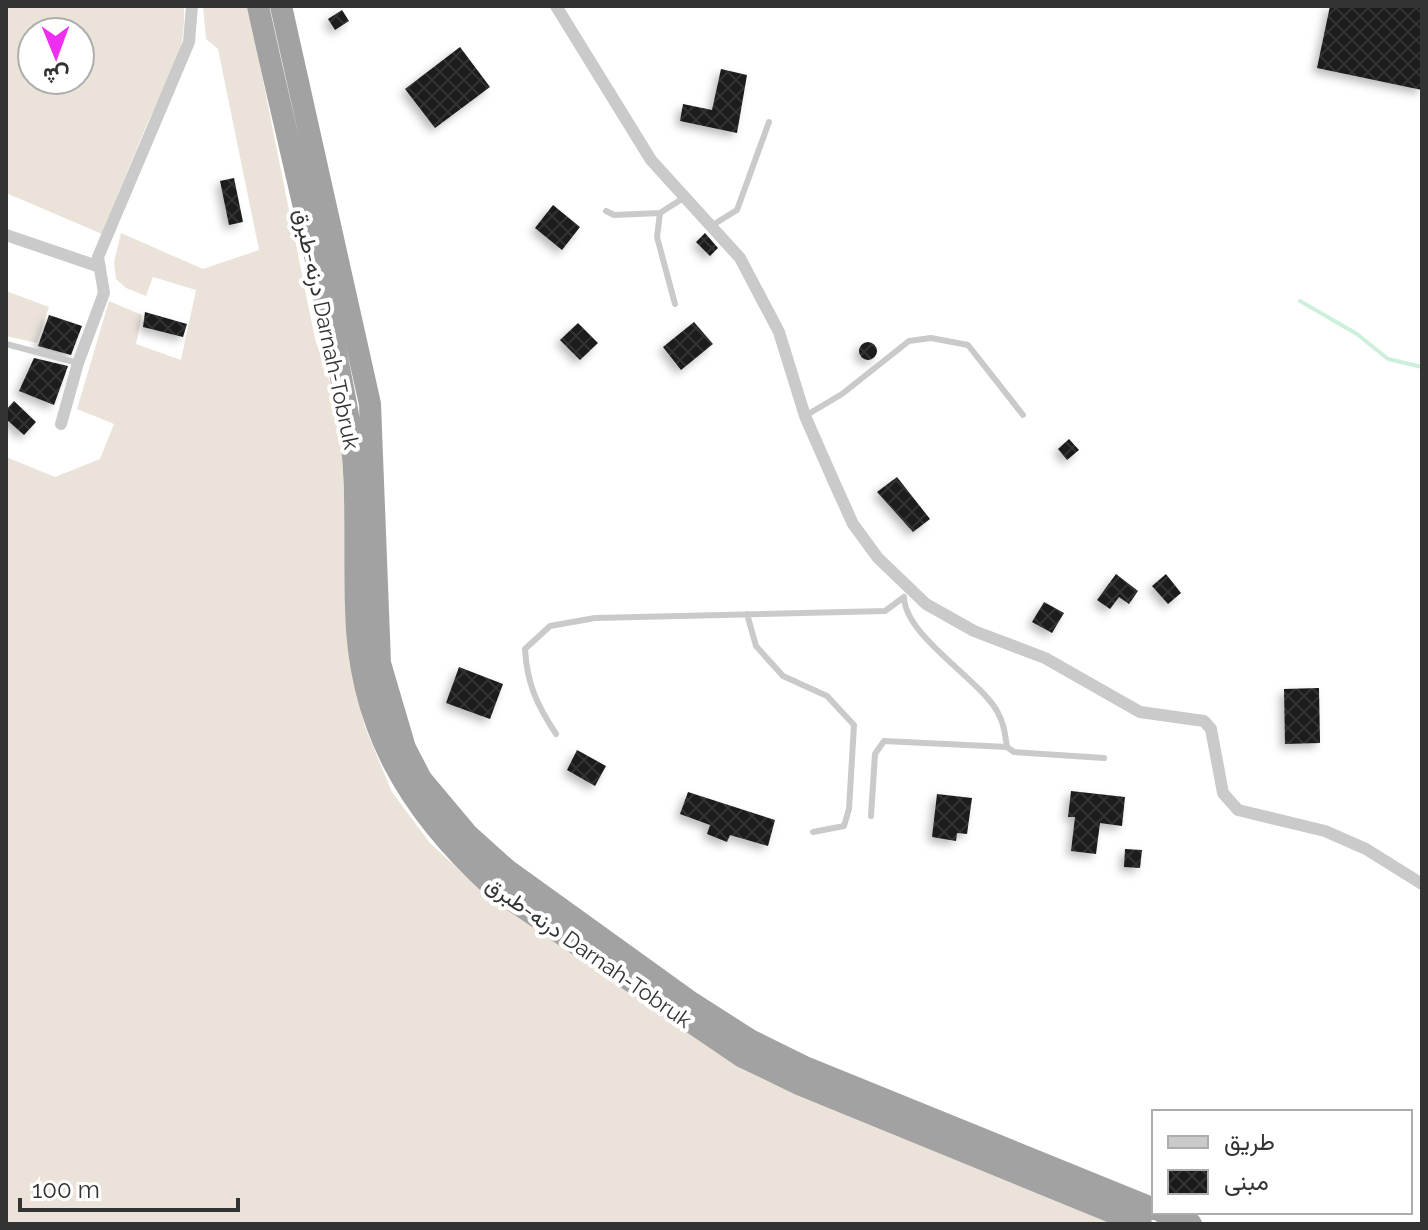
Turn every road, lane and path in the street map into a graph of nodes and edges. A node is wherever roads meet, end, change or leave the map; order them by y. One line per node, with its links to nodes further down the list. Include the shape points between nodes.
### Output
1 (192, 6): 11 (street, via 189,42 104,241)
2 (258, 6): 28 (highway, درنه-طبرق Darnah-Tobruk, via 354,450 356,613 368,705 405,786 493,887 741,1056)
3 (281, 6): 26 (highway, درنه-طبرق Darnah-Tobruk, via 370,404 380,663 401,736 421,779 496,862 750,1040)
4 (556, 6): 6 (street, via 635,137)
5 (769, 122): 9 (lane, via 737,210)
6 (685, 197): 8 (lane); 9 (street)
7 (606, 211): 8 (lane)
8 (660, 213): 12 (lane, via 657,237)
9 (711, 226): 16 (street, via 740,258 779,332)
10 (6, 235): 11 (street)
11 (100, 267): 14 (street, via 104,293)
12 (675, 304)
13 (6, 344): 14 (lane)
14 (78, 363): 17 (street)
15 (1023, 415): 16 (lane, via 968,345 931,338 909,341)
16 (805, 416): 18 (street, via 853,524)
17 (61, 424)
18 (904, 591): 19 (lane, via 885,611); 21 (lane, via 905,607 926,636 996,709); 25 (street, via 974,631 1045,658 1140,712 1204,721 1211,729 1223,793 1238,810 1325,831)
19 (747, 614): 20 (lane, via 595,618 550,626 525,649 526,679); 24 (lane, via 756,646 783,676 827,696 854,725 844,826)
20 (556, 734)
21 (1007, 747): 22 (lane, via 1014,752); 23 (lane, via 884,741 875,754)
22 (1104, 758)
23 (871, 816)
24 (813, 832)
25 (1422, 884)
26 (1152, 1208)
27 (1167, 1214): 29 (highway)
28 (1141, 1224)
29 (1191, 1224)

